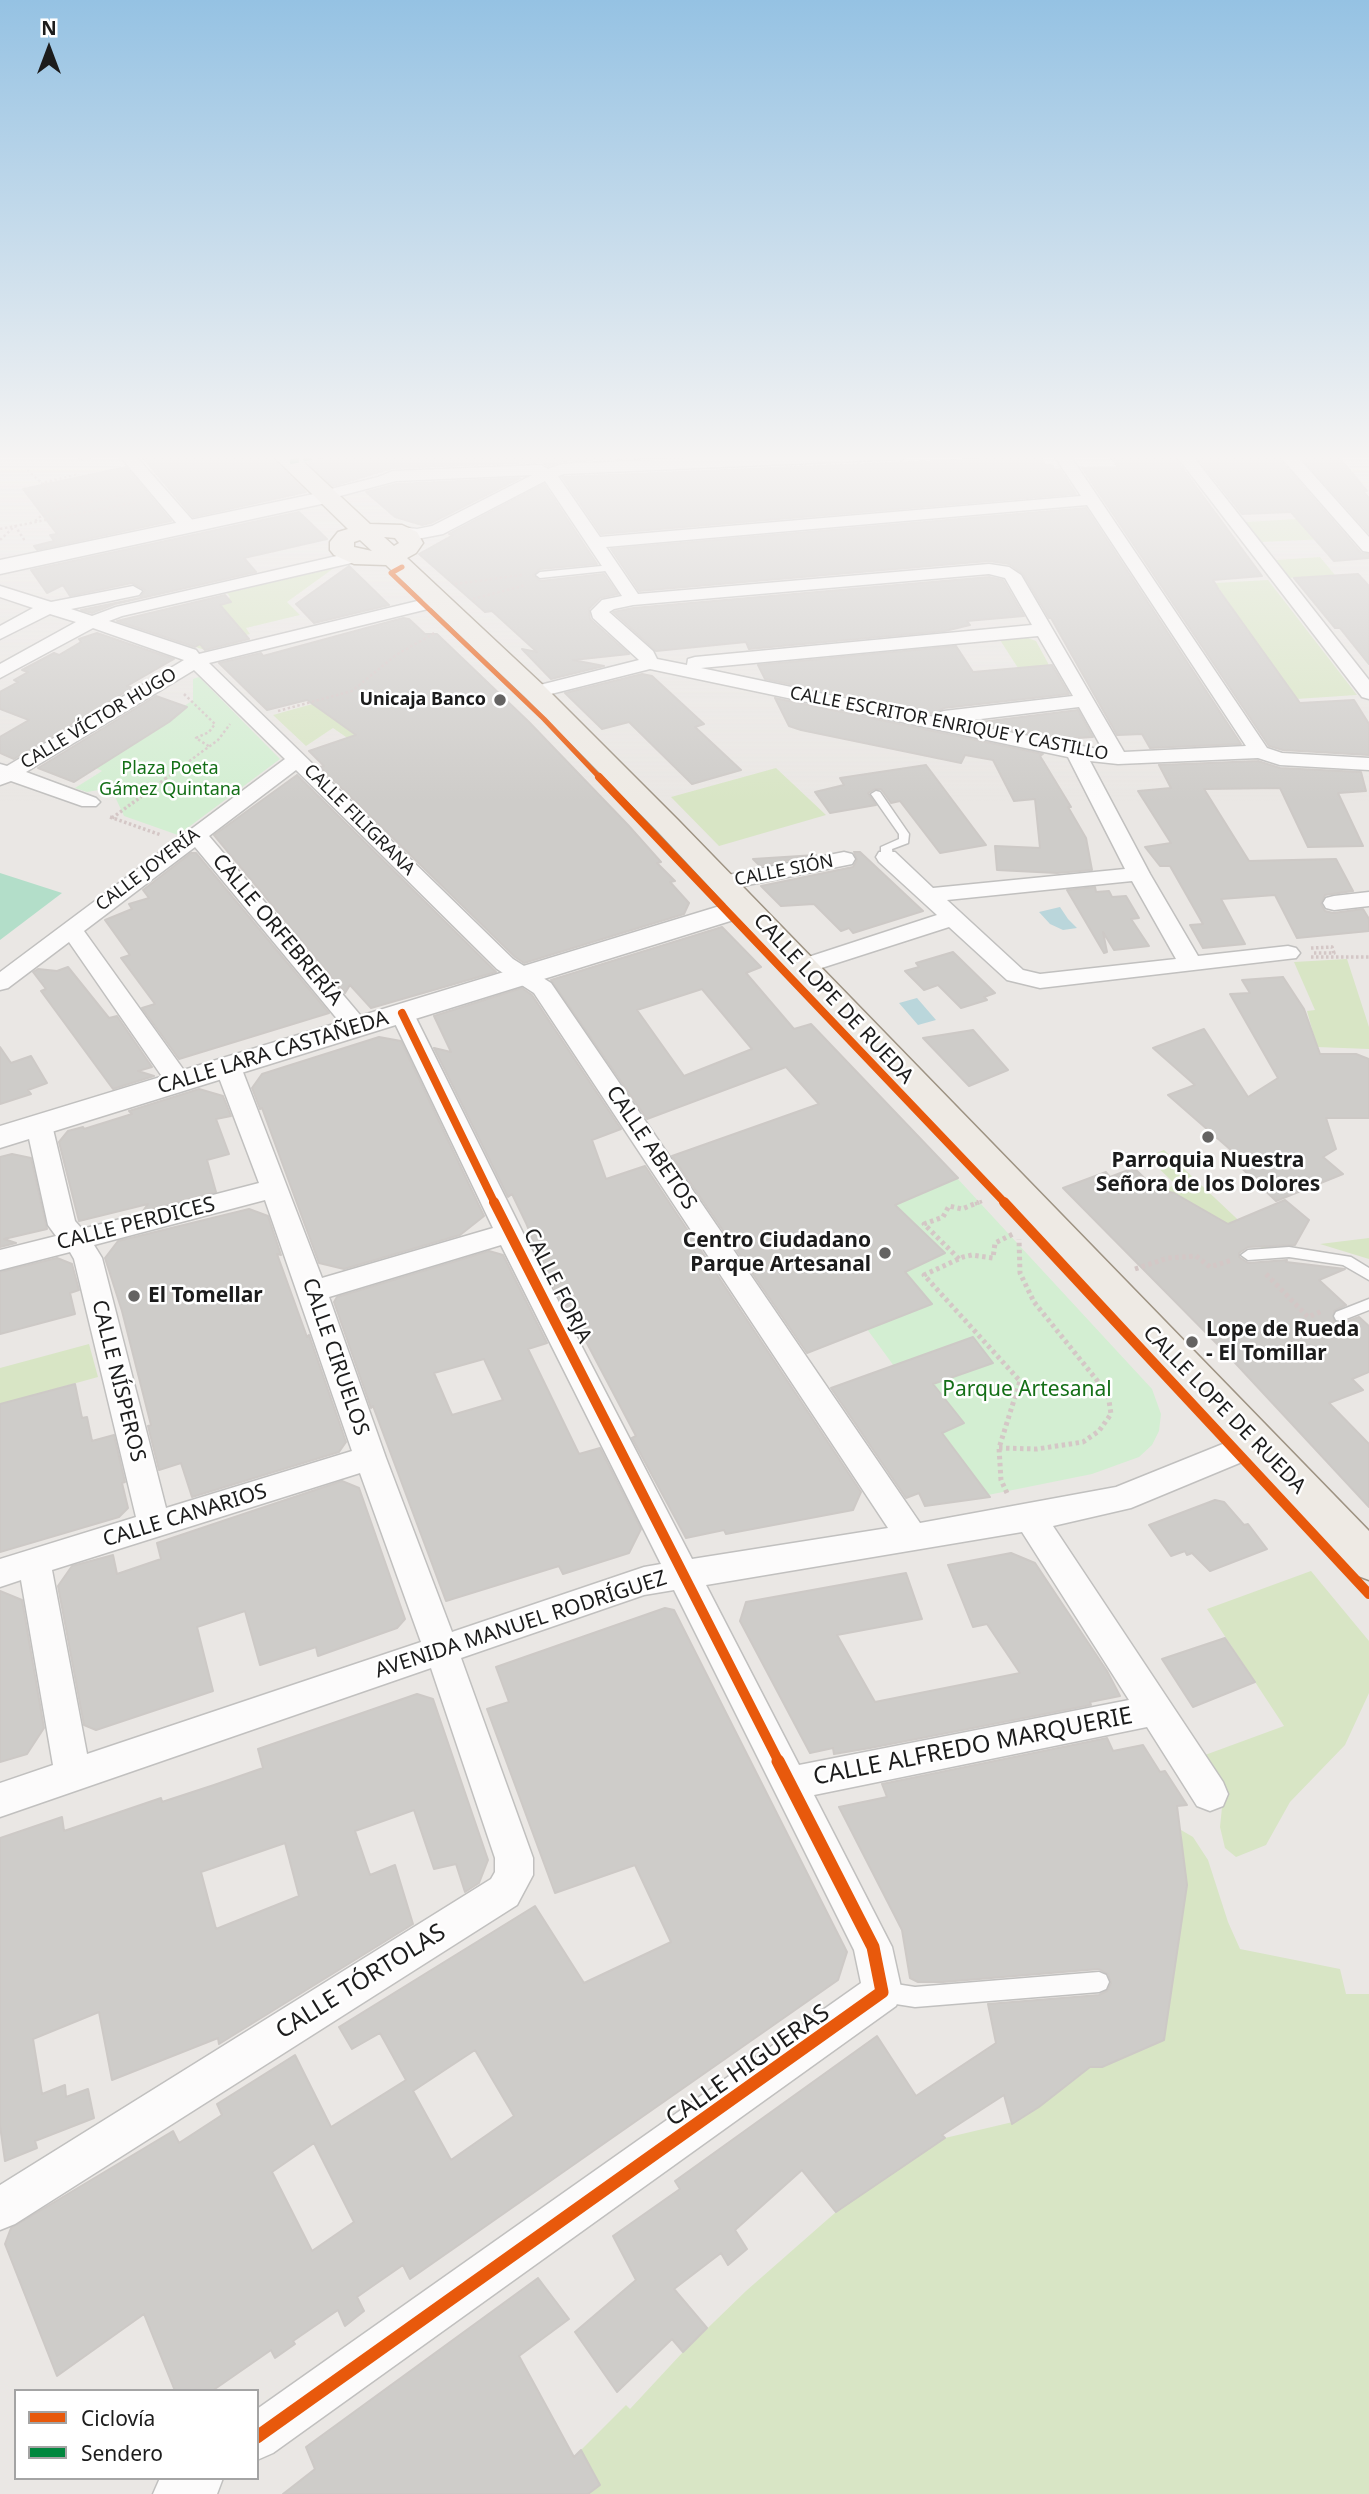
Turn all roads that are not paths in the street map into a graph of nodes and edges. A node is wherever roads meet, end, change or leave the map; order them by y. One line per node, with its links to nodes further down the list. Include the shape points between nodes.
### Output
1 (227, 570): 14 (street)
2 (259, 570): 15 (street)
3 (412, 570): 12 (main road, CALLE LOPE DE RUEDA)
4 (587, 570): 10 (lane)
5 (614, 570): 13 (street)
6 (973, 570): 13 (street)
7 (994, 570): 16 (street, via 1012,575)
8 (1137, 570): 25 (street)
9 (1274, 570): 22 (street)
10 (540, 575)
11 (0, 591): 14 (street)
12 (429, 599): 18 (street, CALLE VÍCTOR HUGO); 21 (main road, CALLE LOPE DE RUEDA)
13 (633, 600): 19 (street, via 608,604 600,611)
14 (47, 608): 15 (street); 17 (street)
15 (91, 622): 18 (street); 20 (street)
16 (1043, 630): 19 (street, via 710,663); 23 (street)
17 (0, 633)
18 (197, 660): 28 (street, CALLE FILIGRANA); 30 (street, CALLE VÍCTOR HUGO)
19 (650, 663): 21 (street, CALLE ESCRITOR ENRIQUE Y CASTILLO); 24 (street, CALLE ESCRITOR ENRIQUE Y CASTILLO)
20 (0, 673)
21 (535, 692): 37 (main road, CALLE LOPE DE RUEDA)
22 (1369, 693)
23 (1084, 701): 24 (street, via 947,716); 27 (street)
24 (931, 722): 26 (street, CALLE ESCRITOR ENRIQUE Y CASTILLO)
25 (1260, 752): 27 (street, CALLE ESCRITOR ENRIQUE Y CASTILLO); 29 (street, CALLE ESCRITOR ENRIQUE Y CASTILLO, via 1280,759)
26 (1076, 753): 27 (street, CALLE ESCRITOR ENRIQUE Y CASTILLO); 36 (street)
27 (1118, 758)
28 (298, 759): 33 (street, CALLE JOYERÍA); 46 (street, CALLE FILIGRANA, via 505,964)
29 (1369, 764)
30 (3, 774): 32 (street)
31 (876, 794): 34 (lane, via 904,834 904,841 886,847)
32 (89, 802)
33 (196, 834): 42 (street, CALLE JOYERÍA); 49 (street, CALLE ORFEBRERÍA)
34 (887, 857): 38 (street)
35 (844, 859): 37 (street, CALLE SIÓN)
36 (1139, 874): 38 (street); 44 (street)
37 (735, 895): 45 (main road, CALLE LOPE DE RUEDA); 46 (street, CALLE LARA CASTAÑEDA)
38 (927, 895): 41 (street)
39 (1369, 899): 40 (street)
40 (1334, 903)
41 (952, 918): 44 (street, via 1014,975 1040,981); 45 (street)
42 (71, 929): 47 (street, CALLE JOYERÍA); 51 (street)
43 (1288, 953): 44 (street)
44 (1191, 963)
45 (801, 967): 63 (main road, CALLE LOPE DE RUEDA)
46 (523, 976): 48 (street, CALLE LARA CASTAÑEDA); 67 (street, CALLE ABETOS, via 543,988)
47 (0, 983)
48 (402, 1013): 49 (street, CALLE LARA CASTAÑEDA); 55 (street, CALLE FORJA)
49 (357, 1027): 50 (street, CALLE LARA CASTAÑEDA)
50 (228, 1067): 51 (street, CALLE LARA CASTAÑEDA); 54 (street, CALLE CIRUELOS)
51 (179, 1082): 52 (street, CALLE LARA CASTAÑEDA)
52 (39, 1125): 53 (street, CALLE LARA CASTAÑEDA); 56 (street, CALLE NÍSPEROS, via 62,1225)
53 (0, 1137)
54 (273, 1189): 56 (street, CALLE PERDICES); 60 (street, CALLE CIRUELOS)
55 (509, 1233): 60 (street); 71 (street, CALLE FORJA)
56 (76, 1239): 58 (street, CALLE PERDICES); 66 (street, CALLE NÍSPEROS, via 88,1258)
57 (1248, 1255): 59 (lane, via 1289,1252 1346,1261)
58 (0, 1260)
59 (1369, 1275)
60 (313, 1291): 64 (street, CALLE CIRUELOS)
61 (1369, 1304): 62 (lane)
62 (1341, 1316)
63 (1255, 1443): 65 (street, AVENIDA MANUEL RODRÍGUEZ, via 1119,1499); 68 (main road, CALLE LOPE DE RUEDA)
64 (370, 1458): 66 (street, CALLE CANARIOS); 72 (street, CALLE CIRUELOS)
65 (1024, 1519): 67 (street, AVENIDA MANUEL RODRÍGUEZ); 73 (street)
66 (154, 1525): 69 (street, CALLE CANARIOS)
67 (912, 1537): 71 (street, AVENIDA MANUEL RODRÍGUEZ)
68 (1369, 1561)
69 (34, 1563): 70 (street, CALLE CANARIOS); 74 (street)
70 (0, 1573)
71 (685, 1574): 72 (street, AVENIDA MANUEL RODRÍGUEZ, via 644,1581); 75 (street)
72 (441, 1649): 74 (street, AVENIDA MANUEL RODRÍGUEZ); 80 (street, CALLE TÓRTOLAS, via 513,1858 514,1875 504,1892)
73 (1156, 1710): 75 (street, CALLE ALFREDO MARQUERIE); 76 (street)
74 (73, 1775): 77 (street, AVENIDA MANUEL RODRÍGUEZ)
75 (790, 1783): 79 (street, via 873,1947)
76 (1210, 1794)
77 (0, 1800)
78 (1099, 1982): 79 (lane, via 915,1997)
79 (882, 1992): 81 (street, CALLE HIGUERAS)
80 (0, 2209)
81 (259, 2436)
82 (197, 2480): 83 (street)
83 (177, 2494)

